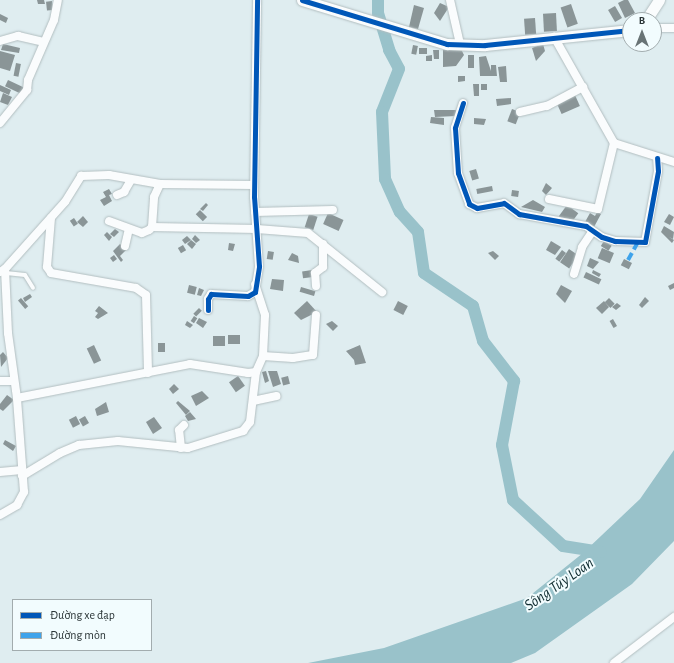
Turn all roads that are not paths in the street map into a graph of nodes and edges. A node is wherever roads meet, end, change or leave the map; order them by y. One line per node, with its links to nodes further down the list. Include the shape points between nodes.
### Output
1 (58, 0): 12 (street, via 54,20)
2 (257, 0): 23 (street)
3 (302, 0): 13 (street, via 447,44)
4 (450, 0): 13 (street)
5 (659, 0): 6 (street)
6 (651, 12)
7 (662, 28): 8 (street)
8 (674, 28)
9 (622, 31): 10 (street)
10 (554, 37): 13 (street, via 485,45); 14 (street)
11 (0, 41): 12 (street, via 18,36)
12 (43, 42): 17 (street, via 28,80 27,90)
13 (460, 44)
14 (583, 87): 16 (street, via 547,106); 18 (street)
15 (463, 103): 33 (street, via 455,128 458,173 471,206 477,208 504,203 519,214 586,226)
16 (520, 112)
17 (0, 123)
18 (614, 143): 19 (street); 25 (street, via 598,209)
19 (657, 158): 20 (street); 33 (street, via 658,171 645,242 616,241)
20 (674, 162)
21 (131, 180): 22 (street); 24 (street, via 124,192); 28 (street, via 109,175 82,176)
22 (160, 184): 23 (street); 30 (street, via 154,197)
23 (254, 185): 27 (street)
24 (117, 195)
25 (549, 199)
26 (333, 210): 27 (street)
27 (254, 212): 32 (street)
28 (51, 218): 36 (street); 45 (street, via 47,267 51,273 136,288 146,295)
29 (109, 221): 31 (street)
30 (152, 226): 31 (street, via 146,232); 32 (street)
31 (129, 229): 35 (street)
32 (257, 229): 34 (street, via 308,233); 38 (street, via 259,266)
33 (592, 232): 37 (street, via 582,247)
34 (323, 244): 39 (street, via 323,267 314,273); 41 (street)
35 (125, 246)
36 (4, 272): 40 (lane, via 25,275); 48 (street)
37 (574, 274)
38 (255, 284): 42 (street, via 255,292 248,296 211,294 208,299); 44 (street, via 264,308)
39 (316, 286)
40 (33, 288)
41 (382, 292)
42 (208, 310)
43 (316, 315): 44 (street, via 313,355 293,358)
44 (263, 356): 46 (street)
45 (148, 372): 46 (street, via 190,364); 50 (street)
46 (256, 372): 51 (street)
47 (0, 381): 48 (street)
48 (13, 381): 50 (street)
49 (276, 396): 51 (street)
50 (17, 398): 55 (street)
51 (252, 401): 53 (street, via 250,422 246,428 195,447)
52 (184, 425): 53 (street, via 179,430)
53 (181, 448): 55 (street, via 99,441 60,453)
54 (0, 472): 55 (street)
55 (22, 473): 56 (street, via 24,492 21,500)
56 (0, 515)
57 (674, 617): 58 (street)
58 (614, 663)

